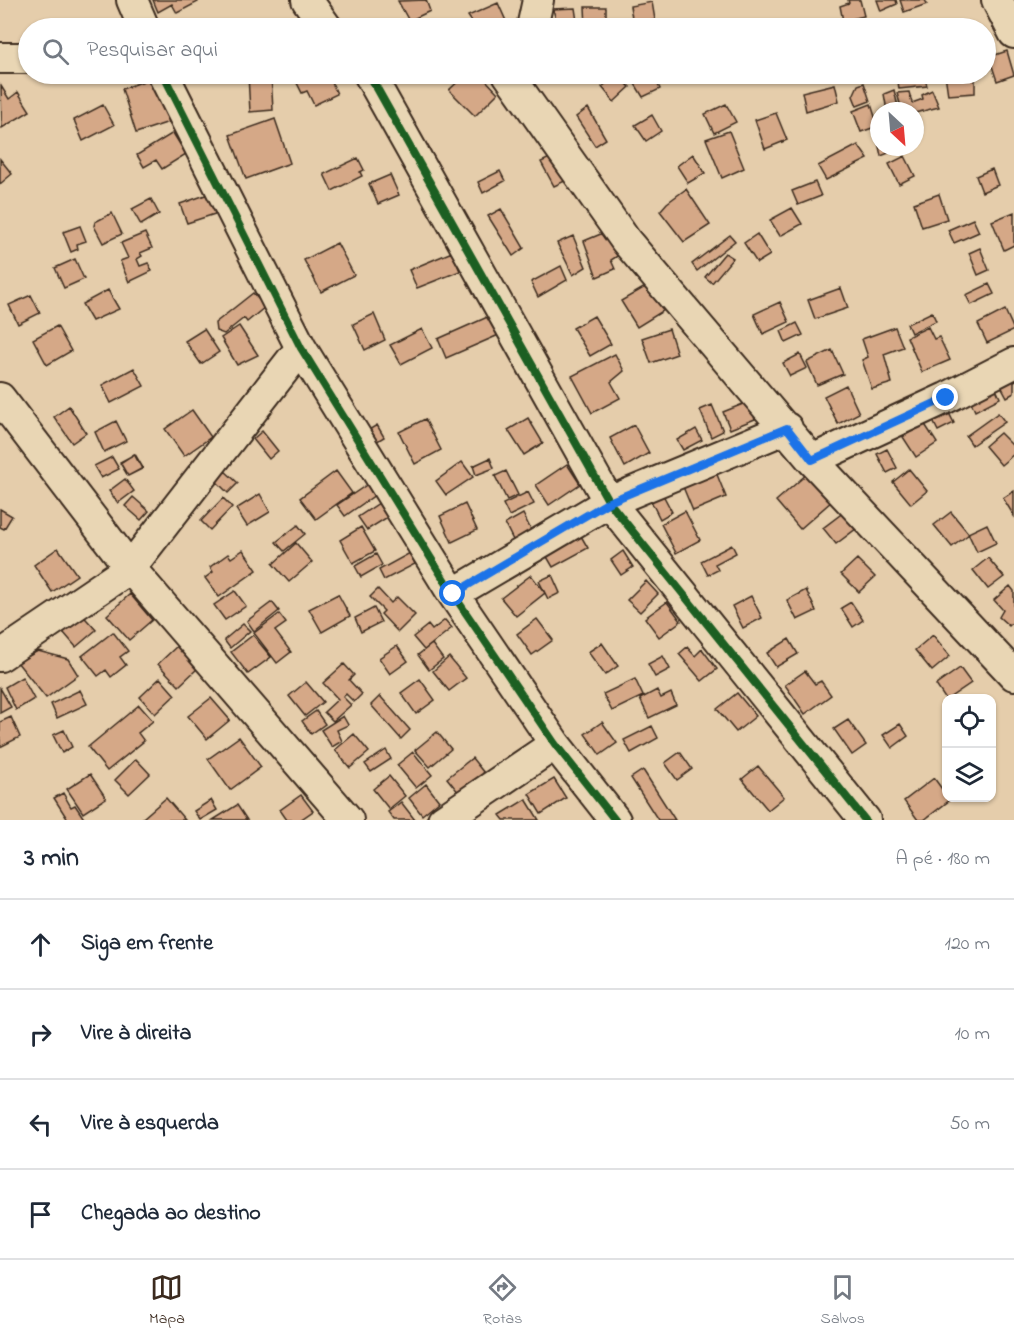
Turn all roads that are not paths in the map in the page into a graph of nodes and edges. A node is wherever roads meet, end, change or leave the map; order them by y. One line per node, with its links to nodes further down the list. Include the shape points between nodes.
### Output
1 (132, 0): 5 (street)
2 (307, 0): 6 (street)
3 (538, 0): 7 (street)
4 (998, 0): 8 (street)
5 (140, 18)
6 (320, 18)
7 (534, 18)
8 (1003, 30)
9 (0, 58): 10 (street)
10 (18, 58)
11 (169, 84): 14 (street)
12 (375, 84): 19 (street)
13 (515, 84): 17 (street, via 626,241)
14 (301, 348): 20 (street); 21 (street)
15 (1014, 363): 18 (street)
16 (0, 398): 20 (street)
17 (787, 428): 18 (street); 19 (street)
18 (812, 460): 23 (street)
19 (609, 502): 21 (street); 28 (street)
20 (130, 568): 22 (street); 25 (street)
21 (453, 594): 24 (street)
22 (0, 656)
23 (1014, 675)
24 (555, 744): 26 (street); 27 (street)
25 (348, 820)
26 (443, 820)
27 (615, 820)
28 (865, 820)

